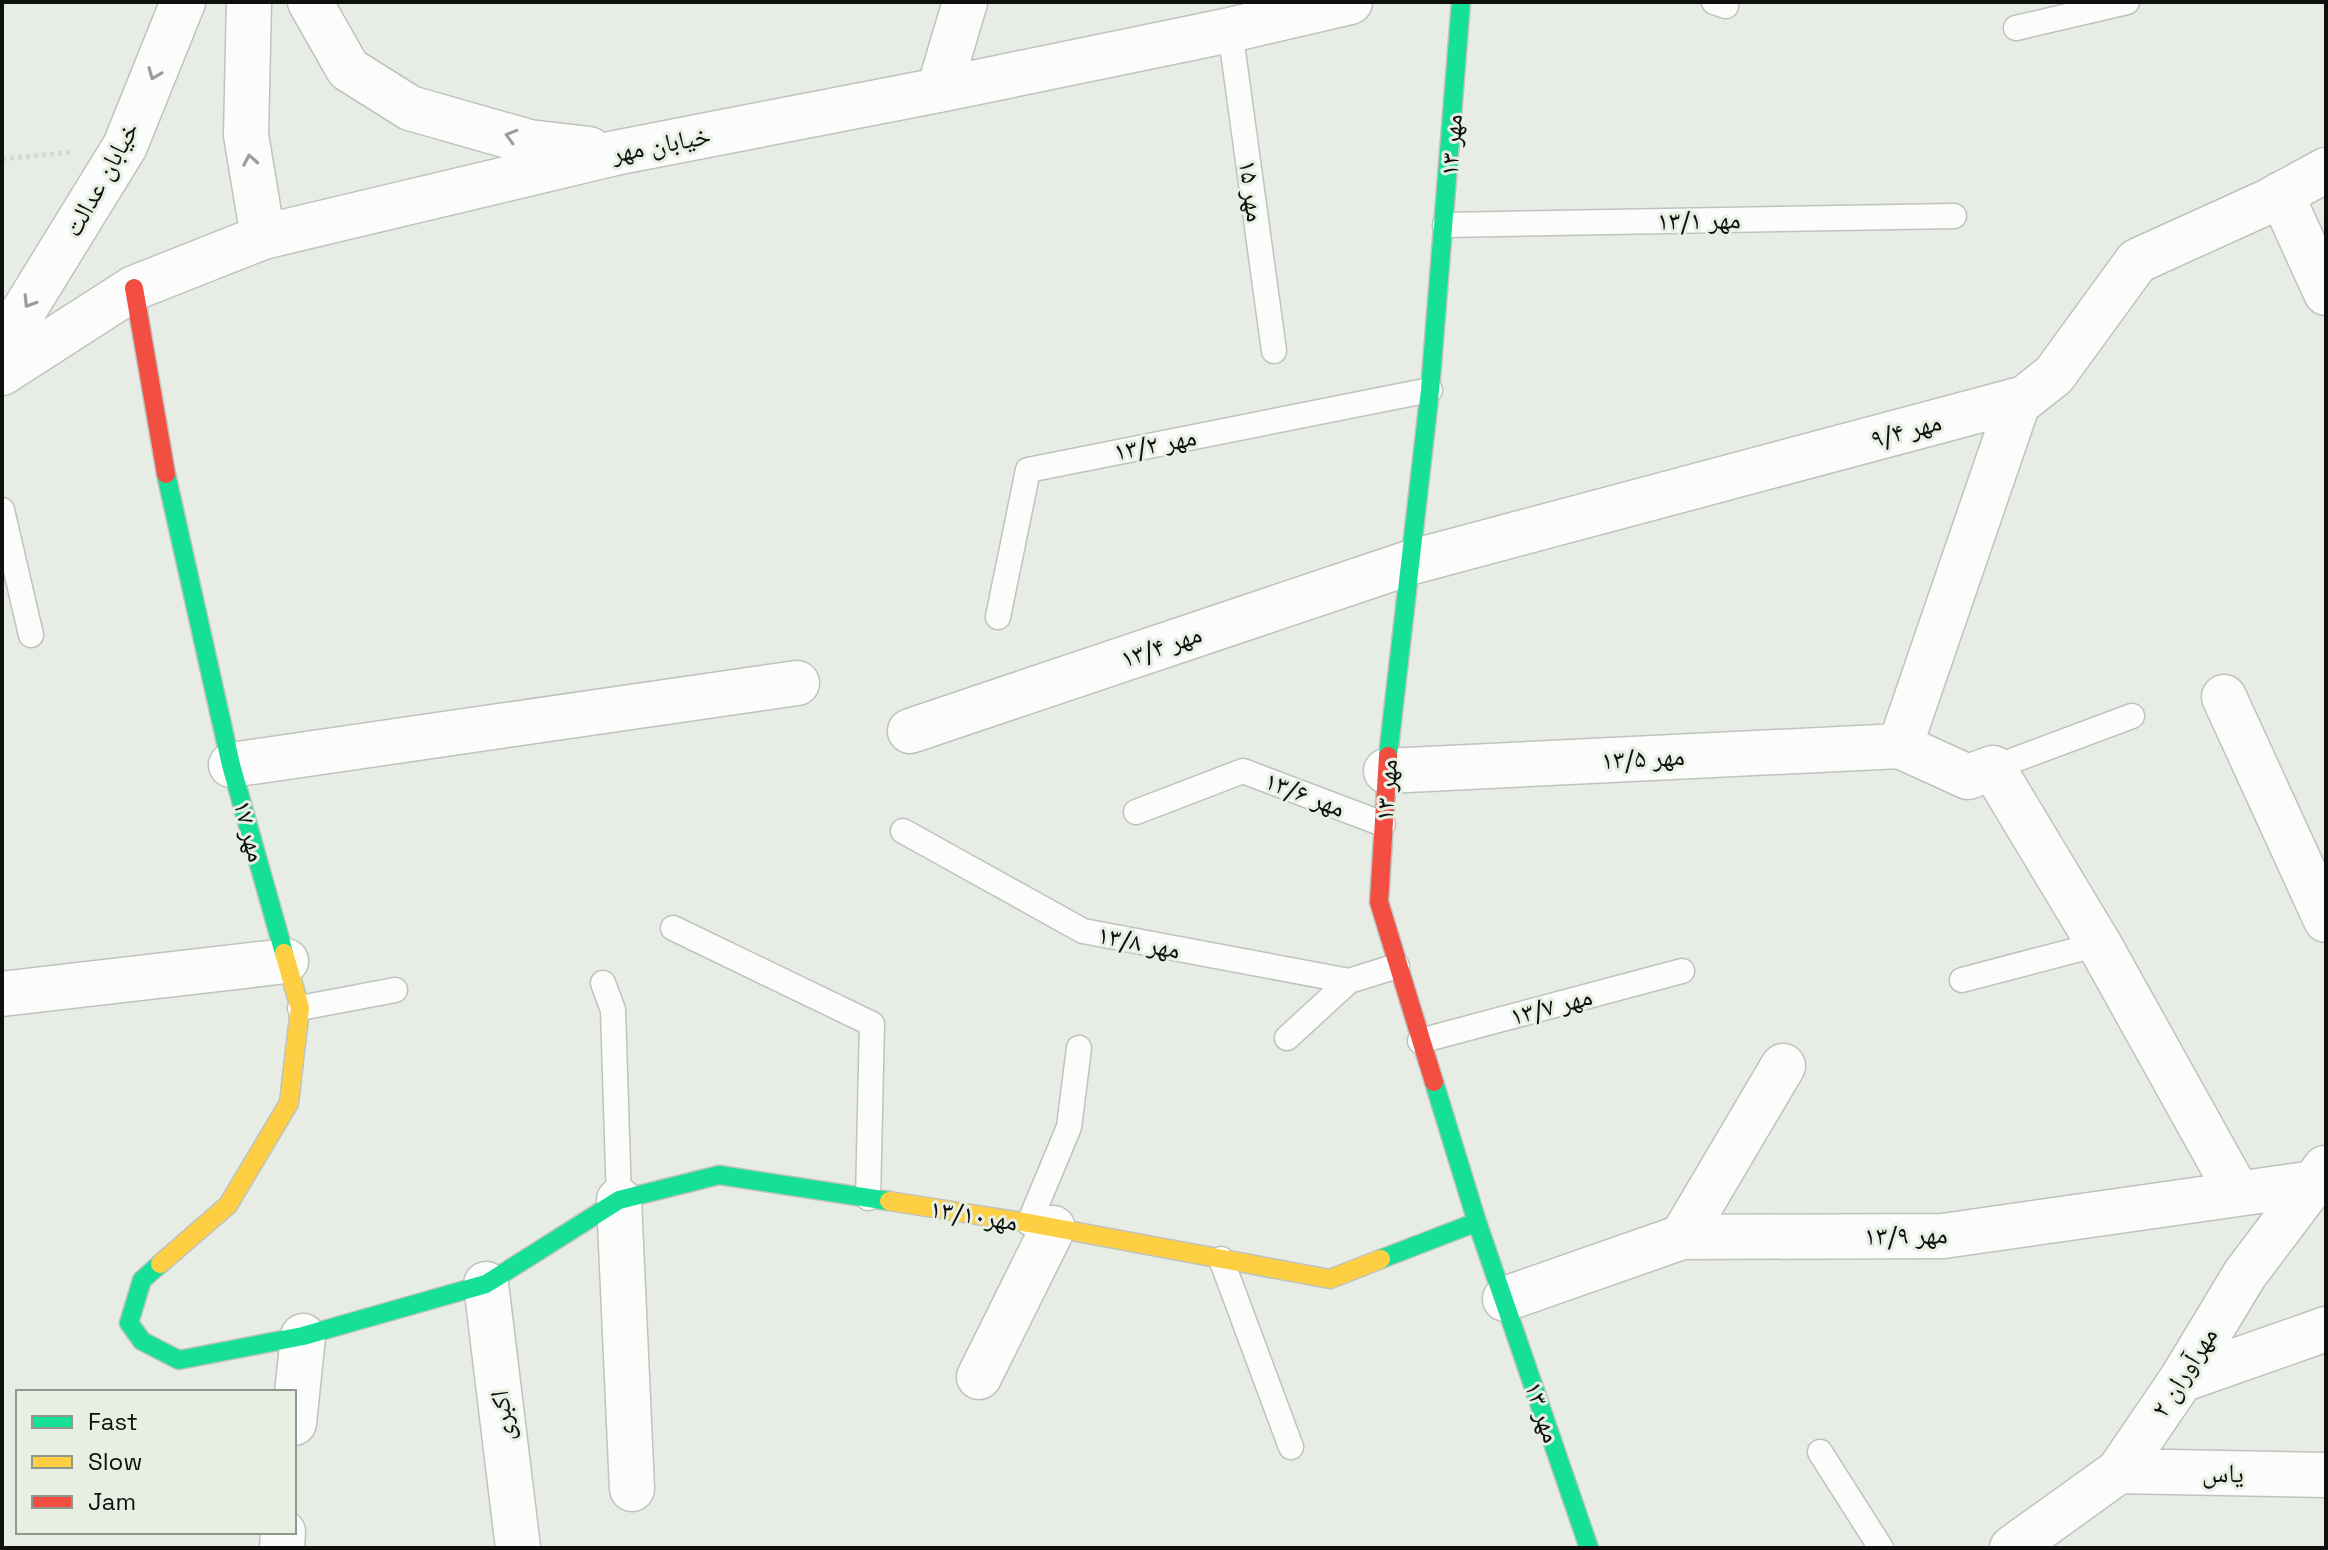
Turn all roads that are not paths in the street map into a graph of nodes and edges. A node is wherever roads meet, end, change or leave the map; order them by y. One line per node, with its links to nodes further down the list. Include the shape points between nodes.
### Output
1 (183, 2): 19 (street, خیابان عدالت, one-way to 19, via 125,146)
2 (249, 2): 16 (street, one-way to 2, via 246,135)
3 (310, 2): 11 (street, one-way to 3, via 529,142 410,108 348,69)
4 (965, 2): 10 (street)
5 (1350, 2): 9 (street, خیابان مهر)
6 (1461, 2): 15 (street, مهر ۱۳)
7 (2127, 2): 8 (lane)
8 (2016, 28)
9 (1230, 30): 10 (street, خیابان مهر); 20 (lane, مهر ۱۵)
10 (939, 90): 11 (street, خیابان مهر)
11 (615, 153): 16 (street, خیابان مهر)
12 (2326, 170): 13 (street, مهر ۹/۴)
13 (2281, 194): 18 (street); 23 (street, مهر ۹/۴, via 2137,261 2054,375)
14 (1954, 216): 15 (lane, مهر ۱۳/۱)
15 (1445, 225): 22 (street, مهر ۱۳)
16 (263, 237): 17 (street, خیابان مهر)
17 (134, 288): 21 (street, خیابان مهر); 33 (street, مهر ۱۷, via 170,499)
18 (2326, 293)
19 (2, 346)
20 (1274, 351)
21 (2, 373)
22 (1430, 390): 25 (street, مهر ۱۳); 26 (lane, مهر ۱۳/۲, via 1028,470)
23 (2019, 400): 25 (street, مهر ۹/۴); 32 (street)
24 (2, 510): 27 (lane)
25 (1412, 562): 31 (street, مهر ۱۳/۴); 35 (street, مهر ۱۳)
26 (998, 617)
27 (31, 635)
28 (797, 683): 33 (street)
29 (2224, 697): 39 (street)
30 (2132, 716): 34 (lane)
31 (910, 731)
32 (1900, 746): 34 (street, via 1968,777); 35 (street, مهر ۱۳/۵)
33 (231, 765): 42 (street, مهر ۱۷)
34 (1993, 768): 41 (street)
35 (1386, 771): 37 (street, مهر ۱۳)
36 (1136, 812): 37 (lane, مهر ۱۳/۶, via 1243,771)
37 (1383, 824): 43 (street, مهر ۱۳, via 1379,902)
38 (903, 831): 46 (lane, مهر ۱۳/۸, via 1083,931)
39 (2326, 920)
40 (673, 928): 57 (lane, via 872,1024)
41 (2099, 944): 45 (lane); 56 (street)
42 (286, 961): 49 (street); 50 (street, مهر ۱۷)
43 (1397, 966): 46 (lane, مهر ۱۳/۸); 52 (street, مهر ۱۳)
44 (1682, 971): 52 (lane, مهر ۱۳/۷)
45 (1962, 980)
46 (1349, 981): 51 (lane)
47 (603, 983): 58 (lane, via 613,1010)
48 (395, 990): 50 (lane)
49 (2, 994)
50 (300, 1008): 65 (street, مهر ۱۷, via 289,1103 228,1205 142,1280)
51 (1287, 1038)
52 (1420, 1041): 59 (street, مهر ۱۳)
53 (1079, 1048): 60 (lane, via 1069,1127)
54 (1783, 1066): 61 (street)
55 (2320, 1175): 56 (street, مهر ۱۳/۹); 69 (street, مهرآوران ۲, via 2245,1274)
56 (2237, 1192): 61 (street, مهر ۱۳/۹, via 1943,1236)
57 (868, 1198): 58 (street, مهر۱۳/۱۰, via 719,1175); 60 (street, مهر۱۳/۱۰)
58 (619, 1200): 63 (street, مهر۱۳/۱۰); 75 (street)
59 (1477, 1222): 62 (street, مهر۱۳/۱۰, via 1330,1279); 64 (street, مهر ۱۳)
60 (1041, 1226): 62 (street, مهر۱۳/۱۰); 68 (street)
61 (1682, 1237): 64 (street, مهر ۱۳/۹)
62 (1221, 1259): 71 (lane)
63 (486, 1284): 67 (street, مهر۱۳/۱۰); 76 (street, اکبری)
64 (1505, 1299): 77 (street, مهر ۱۳)
65 (129, 1323): 67 (street, مهر۱۳/۱۰, via 142,1341 179,1360)
66 (2326, 1329): 69 (street)
67 (303, 1336): 70 (street)
68 (979, 1377)
69 (2181, 1380): 73 (street, مهرآوران ۲)
70 (296, 1404)
71 (1291, 1447)
72 (1820, 1452): 78 (lane)
73 (2119, 1471): 74 (street, یاس); 79 (street, مهرآوران ۲)
74 (2326, 1475)
75 (632, 1489)
76 (518, 1548)
77 (1589, 1548)
78 (1881, 1548)
79 (2012, 1548)

